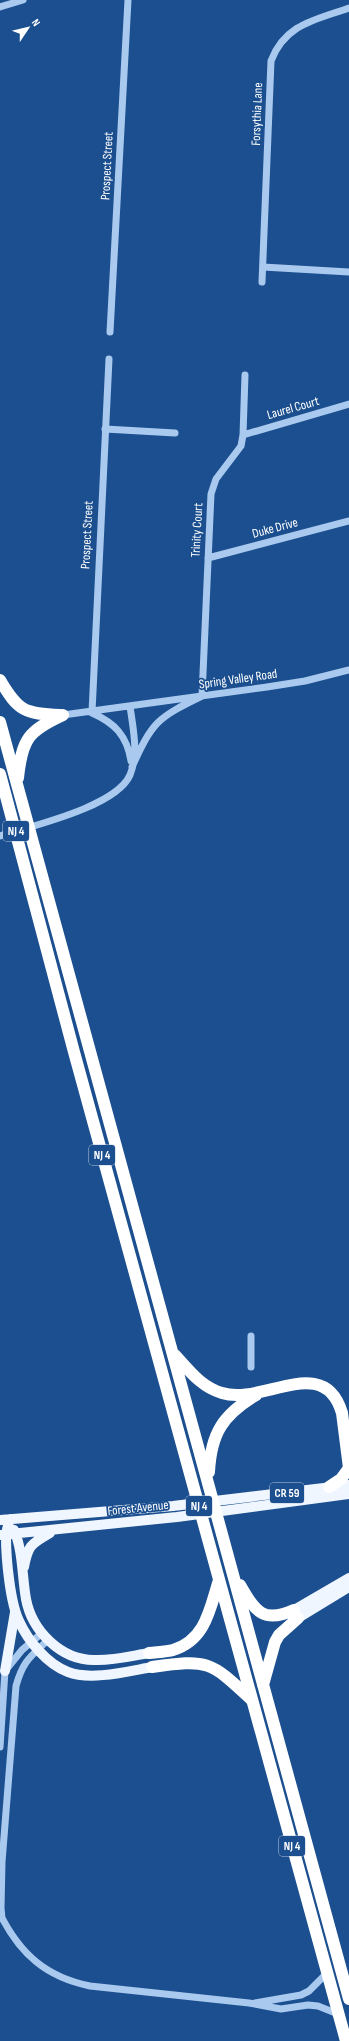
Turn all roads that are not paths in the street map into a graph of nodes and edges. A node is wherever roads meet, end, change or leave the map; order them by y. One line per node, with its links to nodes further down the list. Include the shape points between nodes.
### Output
1 (23, 0): 3 (street)
2 (128, 0): 8 (street, Prospect Street)
3 (1, 4)
4 (349, 8): 5 (street, Forsythia Lane, via 296,28 281,42 271,61)
5 (263, 267): 6 (street); 7 (street, Forsythia Lane)
6 (349, 272)
7 (262, 282)
8 (110, 332)
9 (109, 359): 12 (street, Prospect Street)
10 (245, 375): 14 (street, Trinity Court)
11 (349, 404): 14 (street, Laurel Court)
12 (105, 429): 13 (street); 21 (street, Prospect Street)
13 (175, 433)
14 (243, 435): 16 (street, Trinity Court, via 237,454 216,479 211,494)
15 (349, 521): 16 (street, Duke Drive)
16 (208, 558): 19 (street, Trinity Court)
17 (349, 670): 19 (street, Spring Valley Road, via 305,681)
18 (0, 680): 22 (highway, via 15,702 26,711)
19 (202, 696): 20 (street, Spring Valley Road); 24 (street, via 157,722 148,734)
20 (130, 706): 21 (street, Spring Valley Road); 24 (street, via 134,736)
21 (92, 712): 22 (street, Spring Valley Road); 24 (street, via 120,732 126,743)
22 (63, 716): 26 (highway, via 39,727 28,739 19,764)
23 (0, 722): 26 (highway, NJ 4)
24 (132, 767): 27 (street, via 126,782 109,797 68,815)
25 (1, 780): 47 (highway, NJ 4)
26 (17, 783): 29 (highway, NJ 4)
27 (0, 836)
28 (251, 1336): 30 (street)
29 (173, 1353): 31 (highway, via 195,1377 211,1389 236,1396); 33 (highway, NJ 4)
30 (251, 1367)
31 (258, 1394): 32 (highway, via 305,1382 326,1388 340,1404); 33 (highway, via 232,1411 215,1435 210,1454)
32 (349, 1468): 35 (highway)
33 (209, 1483): 43 (highway, NJ 4)
34 (349, 1485): 35 (main road, Forest Avenue / CR 59)
35 (329, 1487): 37 (main road, Forest Avenue / CR 59)
36 (349, 1494): 37 (main road, Forest Avenue / CR 59)
37 (225, 1506): 38 (main road, Forest Avenue / CR 59, via 173,1506); 39 (main road, Forest Avenue / CR 59, via 177,1517)
38 (5, 1520): 40 (main road); 41 (main road)
39 (53, 1531): 40 (main road, Forest Avenue / CR 59); 45 (main road, via 34,1542 27,1550)
40 (16, 1534): 41 (main road, Forest Avenue / CR 59); 45 (main road)
41 (3, 1535): 44 (main road)
42 (0, 1557): 44 (main road)
43 (232, 1570): 50 (highway, via 257,1610 270,1616); 56 (highway, NJ 4)
44 (9, 1571): 49 (main road)
45 (22, 1573): 51 (main road, via 26,1601)
46 (349, 1578): 50 (main road)
47 (219, 1580): 53 (highway, via 207,1620 196,1636 173,1650); 57 (highway, NJ 4)
48 (349, 1587): 50 (main road)
49 (15, 1608): 52 (main road, via 18,1620); 55 (main road)
50 (296, 1614): 56 (highway, via 275,1642)
51 (45, 1636): 52 (street); 53 (main road, via 68,1654 81,1659 109,1660)
52 (35, 1646): 54 (main road, via 53,1663 68,1672 90,1676); 55 (street, via 12,1661); 59 (street, via 21,1668 16,1686 2,1862)
53 (149, 1653)
54 (152, 1667): 57 (highway, via 200,1663 222,1673)
55 (5, 1671): 58 (street)
56 (263, 1686): 61 (highway, NJ 4)
57 (252, 1700): 60 (highway, NJ 4)
58 (0, 1747)
59 (1, 1917): 62 (street, via 21,1948 36,1962 68,1982)
60 (327, 1973): 62 (street, via 314,1987 301,1995); 63 (highway, NJ 4)
61 (349, 1999)
62 (249, 2003): 63 (street, via 281,2009 313,2005)
63 (338, 2014): 64 (highway, NJ 4)
64 (346, 2041)

